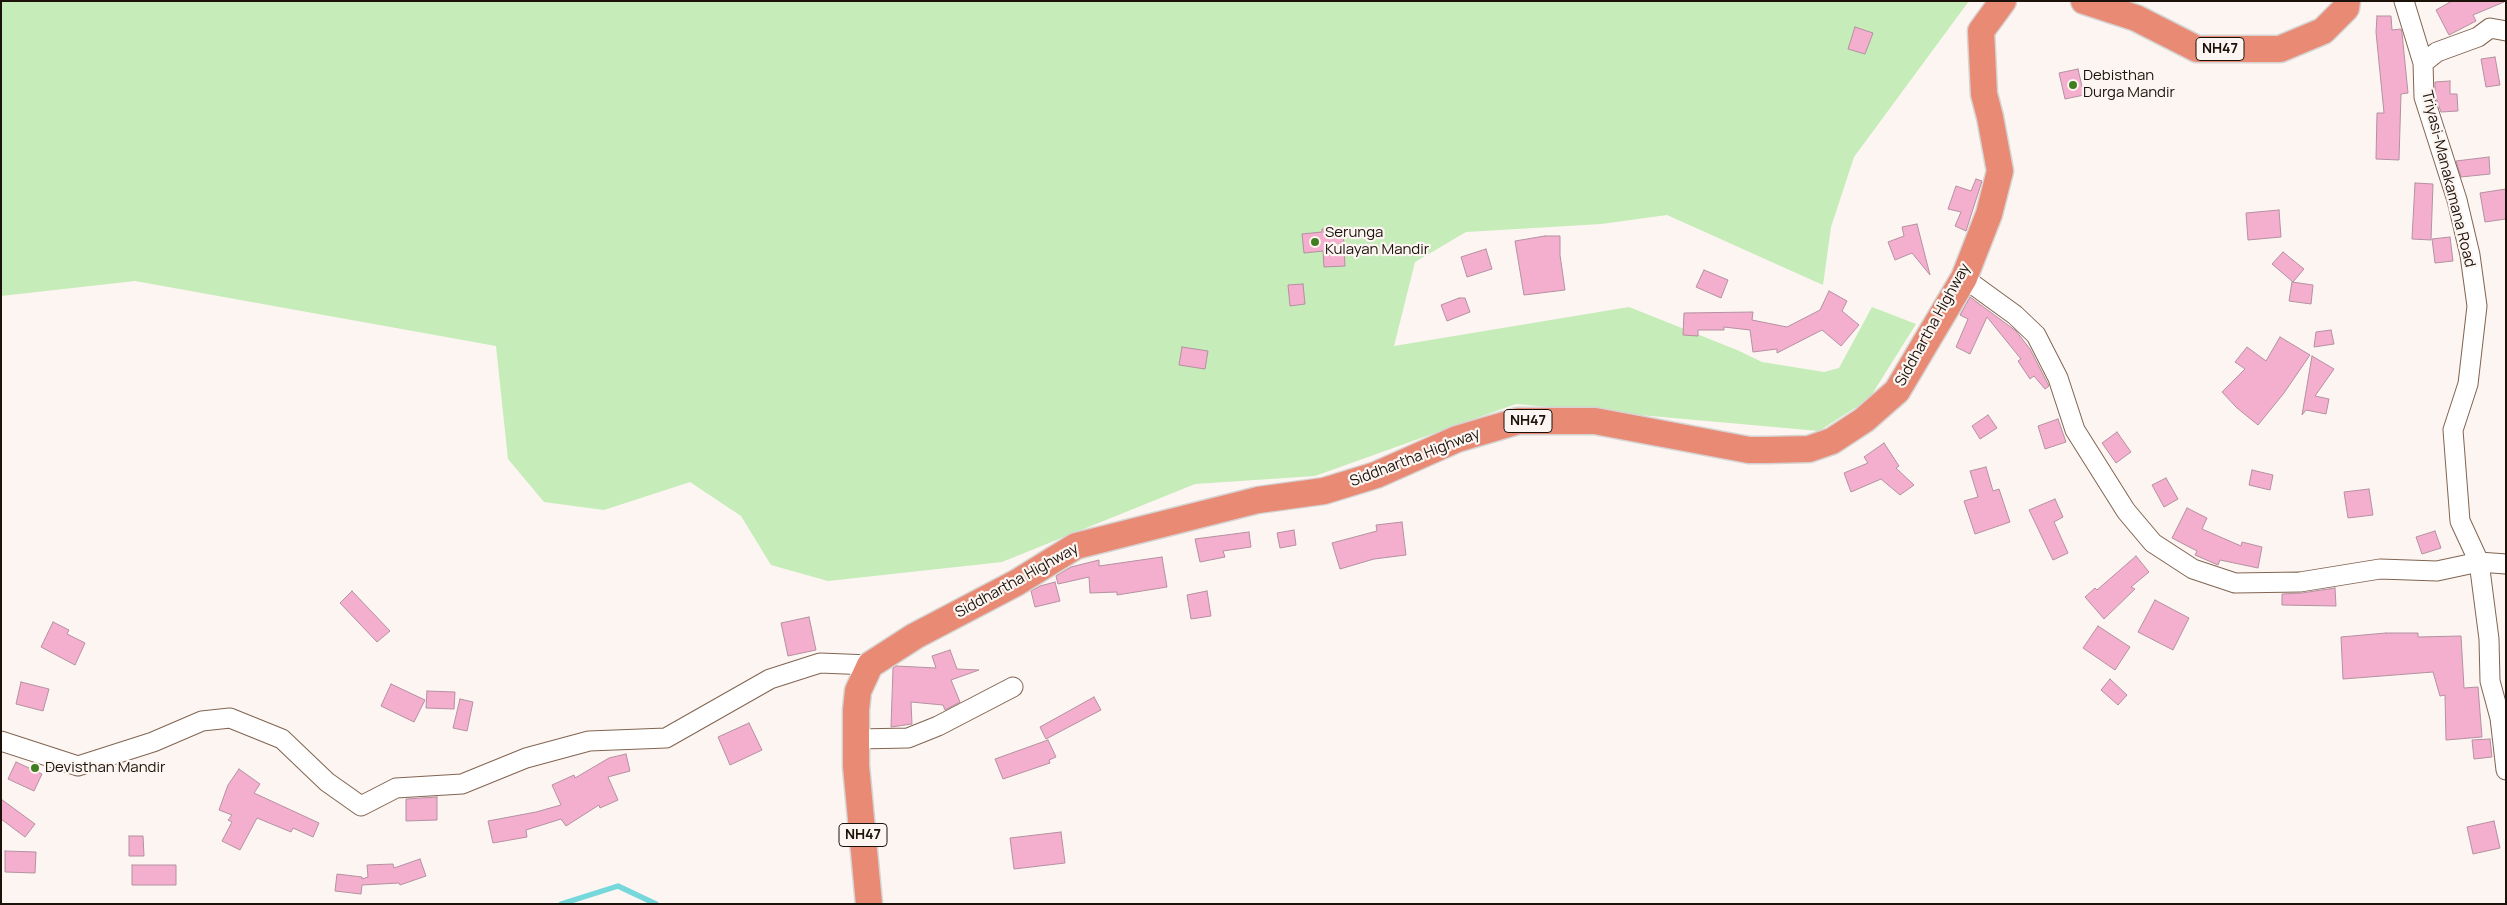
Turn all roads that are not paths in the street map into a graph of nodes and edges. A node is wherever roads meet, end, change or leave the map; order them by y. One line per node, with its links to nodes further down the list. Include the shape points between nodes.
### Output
1 (2003, 1): 7 (highway, Siddhartha Highway / NH47, via 1981,31 1980,51 1984,94 2000,171 1989,214)
2 (2084, 1): 3 (highway, NH47, via 2136,18 2197,49 2280,49 2324,31 2346,8)
3 (2347, 1)
4 (2404, 1): 6 (street, Triyasi-Manakamana Road)
5 (2506, 31): 6 (street, via 2490,28 2478,37 2437,52)
6 (2423, 62): 8 (street, Triyasi-Manakamana Road, via 2424,97 2457,200 2470,255 2477,306 2468,384 2453,430 2460,521)
7 (1964, 278): 8 (street, via 2015,315 2036,335 2058,378 2075,430 2126,511 2153,543 2193,569 2235,583 2300,582 2380,569 2437,571); 10 (highway, Siddhartha Highway / NH47, via 1897,391 1864,420 1832,440 1809,449 1749,450 1595,421 1518,421 1457,439 1376,475 1324,491 1258,500 1076,546 1016,583 915,636)
8 (2479, 562): 9 (street); 14 (street, Triyasi-Manakamana Road, via 2489,639 2490,681 2500,718)
9 (2506, 564)
10 (870, 665): 12 (highway, NH47, via 858,691); 13 (street, via 820,664 770,679 666,738 589,741 526,758 462,784 396,788 361,806 328,782 282,739 230,718 202,721 153,742 78,766)
11 (1013, 687): 12 (street, via 908,738)
12 (858, 739): 16 (highway, NH47, via 856,766)
13 (1, 741)
14 (2506, 765): 15 (street, Triyasi-Manakamana Road)
15 (2506, 770)
16 (869, 904)

